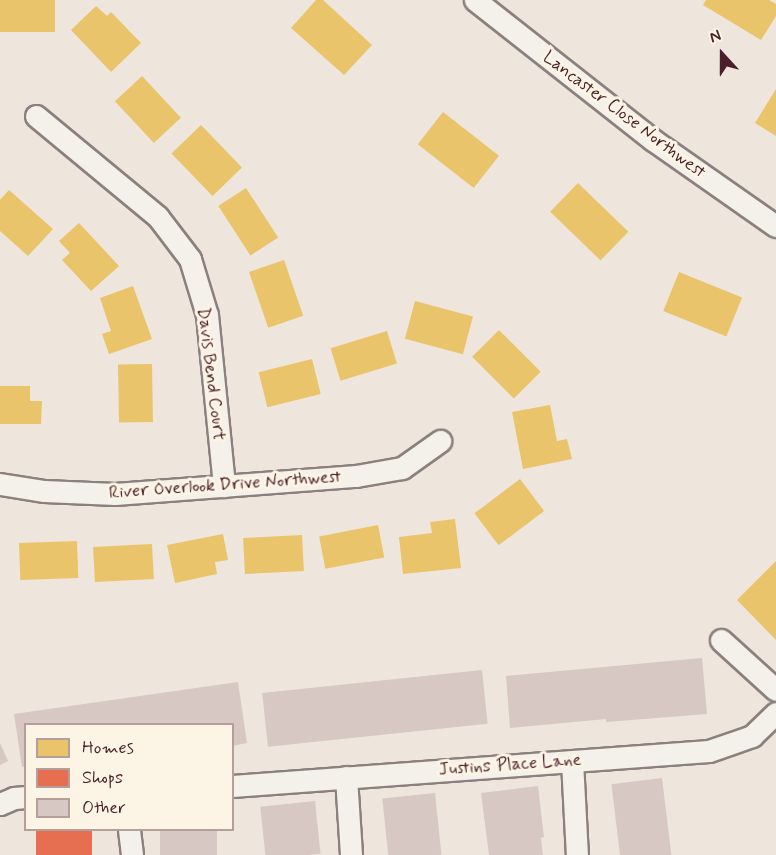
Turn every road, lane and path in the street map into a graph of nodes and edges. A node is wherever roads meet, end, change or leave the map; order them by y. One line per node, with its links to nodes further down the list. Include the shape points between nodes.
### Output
1 (476, 0): 3 (street, Lancaster Close Northwest, via 653,140)
2 (36, 116): 6 (street, Davis Bend Court, via 158,217 190,259 207,315)
3 (776, 226)
4 (440, 441): 6 (street, River Overlook Drive Northwest, via 402,468 356,476)
5 (0, 484): 6 (street, River Overlook Drive Northwest, via 115,494)
6 (224, 486)
7 (721, 640): 8 (street)
8 (776, 690)
9 (776, 713): 10 (street, Justins Place Lane, via 752,736 709,751)
10 (572, 760): 11 (street, Justins Place Lane); 18 (street)
11 (346, 777): 12 (street, Justins Place Lane); 17 (street)
12 (234, 786)
13 (24, 798): 14 (street)
14 (0, 804)
15 (129, 831): 16 (street)
16 (132, 855)
17 (351, 855)
18 (577, 855)

